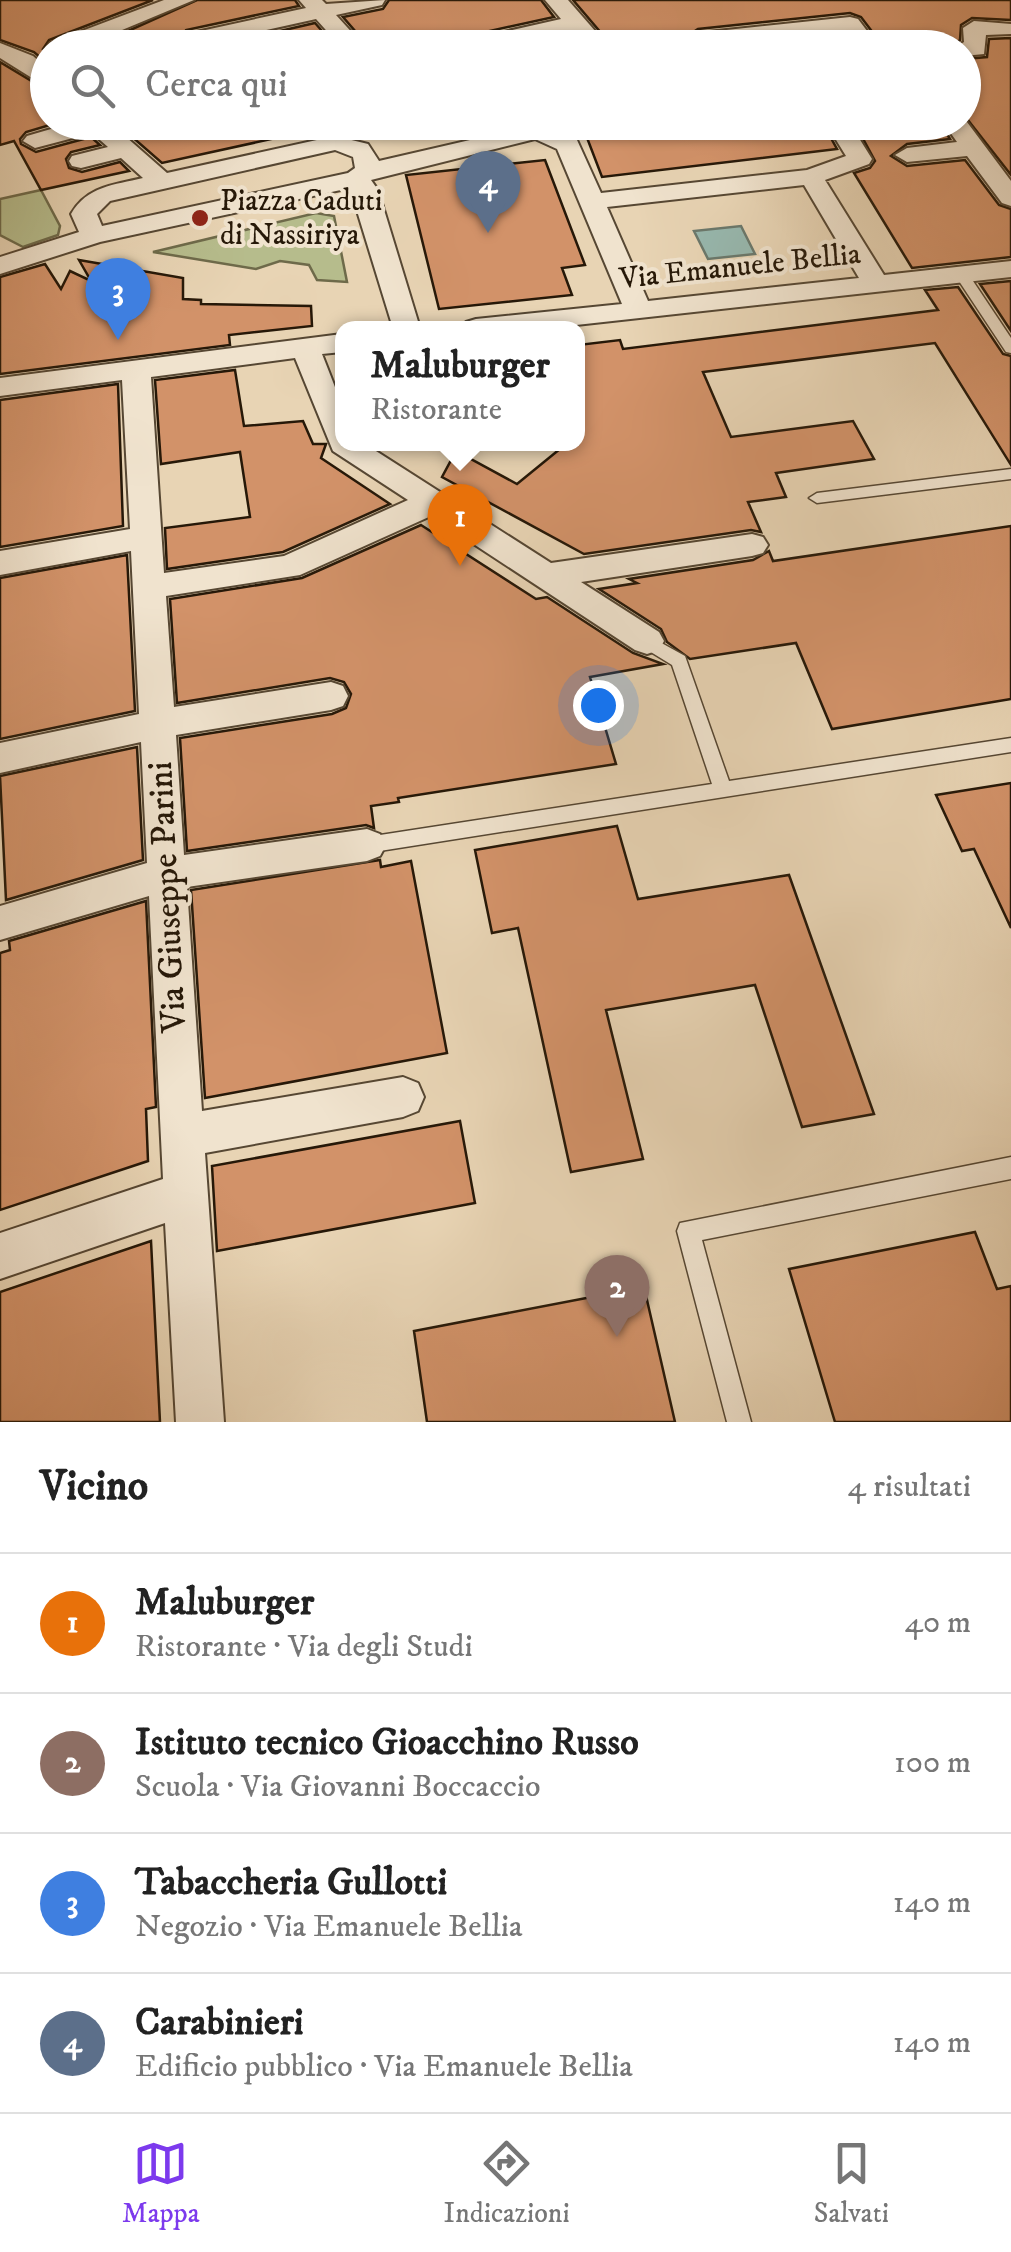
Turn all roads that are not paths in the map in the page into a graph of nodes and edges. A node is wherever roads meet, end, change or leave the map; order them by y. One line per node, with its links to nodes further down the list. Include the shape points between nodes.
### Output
1 (107, 0): 7 (street)
2 (183, 0): 7 (street)
3 (374, 0): 6 (street)
4 (556, 0): 8 (street)
5 (977, 0): 17 (street)
6 (316, 6): 10 (street); 11 (street)
7 (130, 18): 9 (street)
8 (576, 22): 12 (street); 13 (street)
9 (101, 30)
10 (228, 30)
11 (338, 30)
12 (541, 30)
13 (583, 30)
14 (801, 30): 15 (street, via 850,24)
15 (855, 30)
16 (974, 30): 17 (street)
17 (1007, 33)
18 (0, 50): 20 (street)
19 (30, 59): 20 (street)
20 (24, 61): 21 (street); 22 (street)
21 (30, 66)
22 (0, 71)
23 (37, 140): 29 (street)
24 (113, 140): 31 (street)
25 (502, 140): 35 (street)
26 (561, 140): 38 (street)
27 (848, 140): 36 (street, via 860,160)
28 (967, 140): 30 (street)
29 (34, 141)
30 (973, 148): 32 (street); 37 (street)
31 (124, 150): 33 (street); 34 (street)
32 (908, 155)
33 (81, 160)
34 (152, 174): 35 (street, via 334,143 363,151 368,160); 39 (street, via 90,203 84,214)
35 (361, 175): 39 (street); 45 (street)
36 (811, 177): 38 (street); 43 (street)
37 (1011, 198)
38 (592, 201): 44 (street)
39 (94, 236): 40 (street)
40 (0, 266)
41 (1011, 269): 42 (street, Via Emanuele Bellia)
42 (962, 274): 43 (street, Via Emanuele Bellia); 49 (lane)
43 (877, 285): 44 (street, Via Emanuele Bellia)
44 (638, 310): 46 (street, Via Emanuele Bellia)
45 (406, 321)
46 (539, 321)
47 (335, 345): 48 (street)
48 (305, 348): 50 (street); 52 (street)
49 (1011, 349)
50 (136, 371): 51 (street); 57 (street, Via Giuseppe Parini)
51 (0, 387)
52 (335, 422)
53 (356, 451): 56 (street)
54 (1011, 474): 55 (lane)
55 (817, 498)
56 (433, 502): 60 (street); 61 (street, via 289,567)
57 (146, 536): 59 (street); 61 (street, Via Giuseppe Parini)
58 (752, 545): 60 (street)
59 (0, 563)
60 (547, 575): 62 (street)
61 (149, 588): 64 (street, Via Giuseppe Parini)
62 (646, 641): 67 (lane, via 679,661)
63 (331, 696): 64 (street)
64 (158, 724): 66 (street); 69 (street, Via Giuseppe Parini)
65 (1011, 745): 67 (lane)
66 (0, 758)
67 (723, 790): 68 (lane)
68 (367, 845): 69 (street)
69 (166, 874): 70 (street); 72 (street, Via Giuseppe Parini)
70 (0, 923)
71 (403, 1097): 72 (street)
72 (182, 1136): 74 (street, Via Giuseppe Parini)
73 (1011, 1168): 77 (lane, via 688,1231)
74 (186, 1194): 75 (street); 76 (street, Via Giuseppe Parini)
75 (0, 1256)
76 (200, 1422)
77 (739, 1422)

